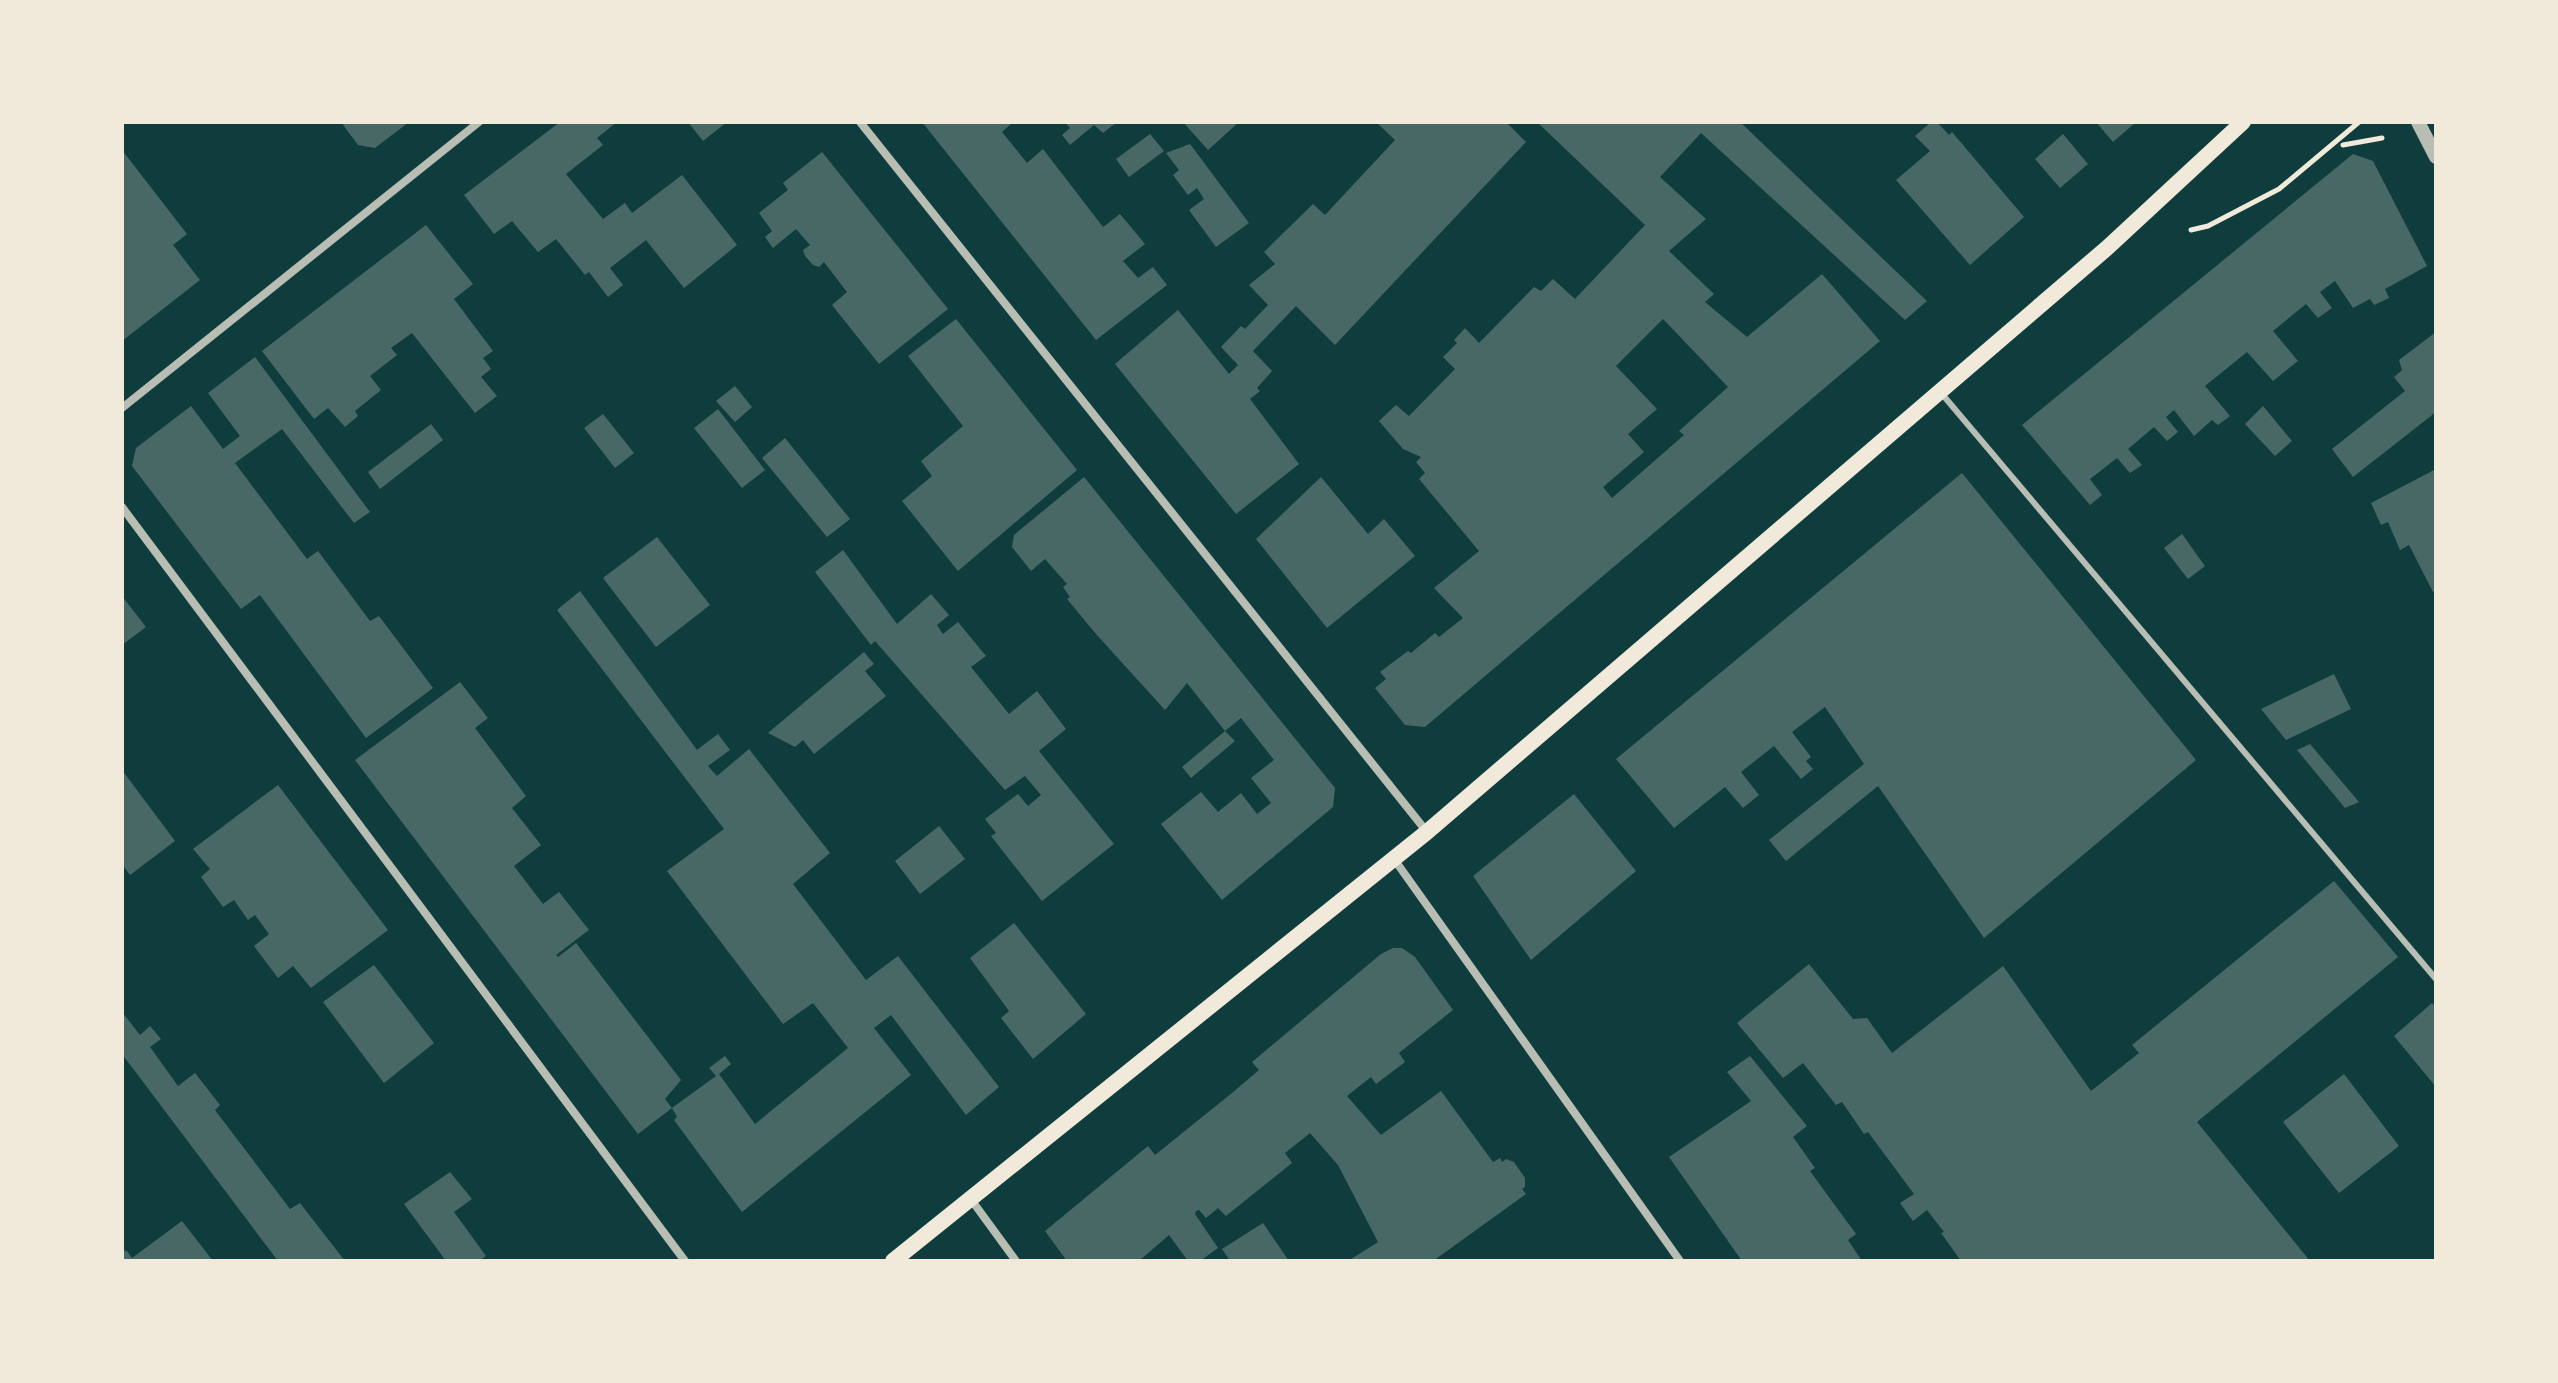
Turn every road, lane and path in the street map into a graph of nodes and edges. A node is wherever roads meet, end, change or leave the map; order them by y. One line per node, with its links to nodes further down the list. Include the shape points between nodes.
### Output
1 (479, 122): 11 (street)
2 (860, 122): 13 (street)
3 (2243, 122): 10 (main road, via 2107,248)
4 (2359, 122): 9 (path, via 2279,189 2208,226)
5 (2418, 122): 8 (street)
6 (2390, 135): 7 (path)
7 (2343, 145)
8 (2436, 157)
9 (2179, 233)
10 (1939, 391): 13 (main road); 15 (lane)
11 (122, 408)
12 (122, 507): 17 (street)
13 (1427, 832): 14 (main road)
14 (1394, 859): 16 (main road); 20 (street)
15 (2436, 979)
16 (970, 1198): 18 (main road); 19 (street)
17 (685, 1261)
18 (893, 1261)
19 (1016, 1261)
20 (1680, 1261)

